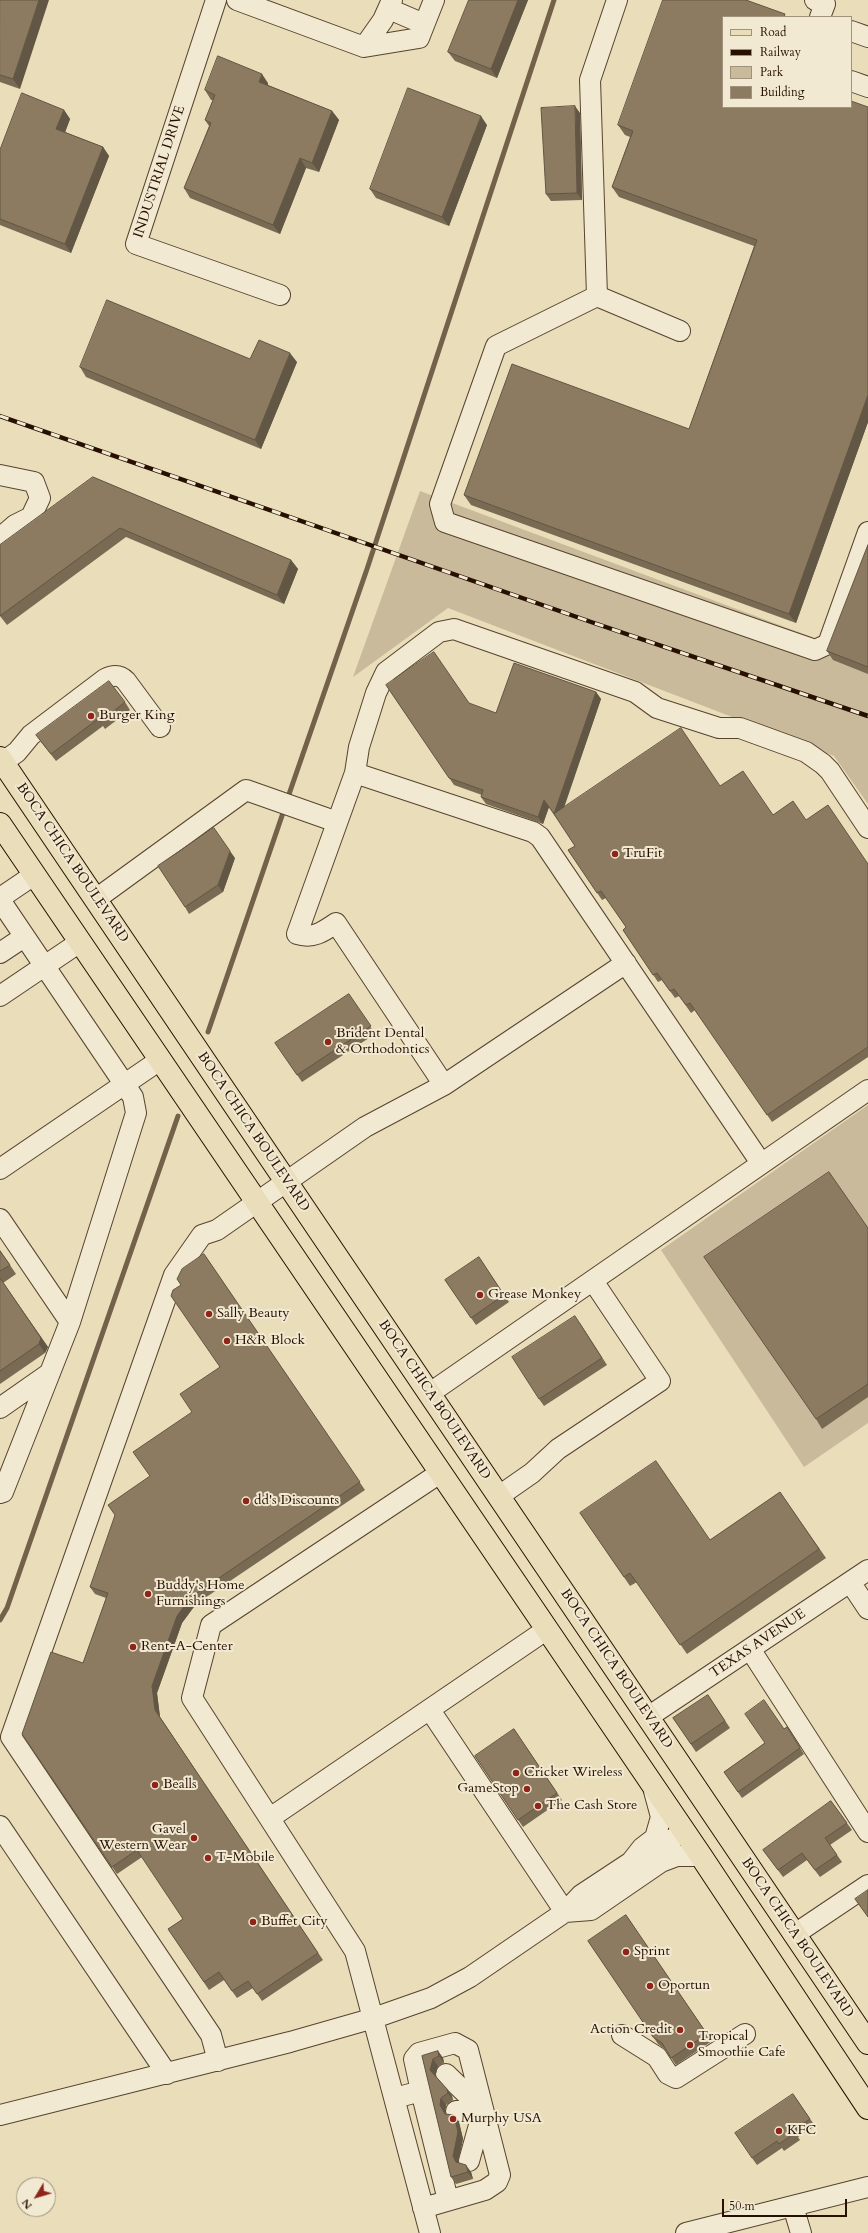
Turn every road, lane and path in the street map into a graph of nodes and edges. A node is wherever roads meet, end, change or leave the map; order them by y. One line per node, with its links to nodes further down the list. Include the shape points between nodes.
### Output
1 (216, 0): 14 (street, INDUSTRIAL DRIVE, via 136,244)
2 (237, 0): 11 (street)
3 (434, 0): 8 (street)
4 (617, 0): 15 (street, via 590,80)
5 (815, 0): 7 (street, via 825,4)
6 (391, 4): 8 (street); 11 (street)
7 (820, 16)
8 (424, 24): 11 (street, via 419,38)
9 (852, 31): 10 (street)
10 (868, 37)
11 (364, 47)
12 (852, 80): 13 (street)
13 (868, 87)
14 (280, 295)
15 (597, 296): 16 (street); 18 (street, via 496,346 440,504 445,522 815,650 828,644)
16 (680, 331)
17 (0, 475): 19 (street, via 34,482 40,498 31,517 14,526)
18 (868, 532)
19 (0, 538)
20 (160, 727): 21 (street, via 126,681 116,675 105,679 37,730 16,752)
21 (1, 760): 28 (main road, BOCA CHICA BOULEVARD)
22 (355, 773): 23 (street); 25 (street, via 359,747 376,693 386,672 439,632 454,629 636,692 657,708 719,728 740,728 806,752 830,771); 32 (street, via 533,832 545,843)
23 (338, 822): 28 (street, via 246,790); 37 (street, via 297,934 316,935 336,923)
24 (0, 824): 26 (main road)
25 (868, 828)
26 (34, 875): 27 (street); 30 (main road)
27 (0, 899): 29 (street)
28 (96, 899): 41 (main road, BOCA CHICA BOULEVARD)
29 (24, 937): 31 (street); 33 (street)
30 (80, 942): 33 (street); 35 (main road)
31 (0, 953)
32 (626, 963): 37 (street); 39 (street)
33 (45, 966): 34 (street); 36 (street)
34 (0, 996)
35 (160, 1060): 36 (street); 42 (main road)
36 (125, 1084): 40 (street); 45 (street, via 133,1097 136,1114)
37 (444, 1085): 41 (street, via 365,1127)
38 (868, 1090): 39 (street)
39 (762, 1163): 44 (street)
40 (0, 1168)
41 (287, 1182): 42 (street); 47 (main road, BOCA CHICA BOULEVARD)
42 (257, 1202): 49 (main road); 73 (street, via 217,1230 202,1235 174,1275 11,1737 211,2035)
43 (0, 1219): 45 (street)
44 (593, 1281): 47 (street); 51 (street, via 660,1381 558,1449 532,1473)
45 (70, 1322): 46 (street)
46 (50, 1373): 48 (street); 50 (street, via 3,1492)
47 (430, 1393): 51 (main road, BOCA CHICA BOULEVARD)
48 (0, 1408)
49 (440, 1473): 55 (main road); 60 (street, via 211,1625 192,1698)
50 (0, 1493)
51 (499, 1496): 58 (main road, BOCA CHICA BOULEVARD)
52 (868, 1570): 53 (street, TEXAS AVENUE)
53 (850, 1582): 54 (street); 56 (street, TEXAS AVENUE)
54 (868, 1609)
55 (546, 1630): 57 (street); 59 (main road)
56 (750, 1650): 58 (street, TEXAS AVENUE); 63 (street)
57 (430, 1710): 60 (street); 67 (street)
58 (648, 1717): 68 (main road, BOCA CHICA BOULEVARD)
59 (654, 1788): 62 (main road); 65 (street, via 661,1818 654,1838)
60 (270, 1818): 69 (street, via 355,1951)
61 (0, 1826): 74 (street)
62 (683, 1832): 64 (main road); 65 (street, via 648,1856)
63 (868, 1832)
64 (700, 1856): 67 (street, via 677,1856 661,1862 591,1910); 77 (main road)
65 (631, 1862): 67 (street, via 581,1895)
66 (868, 1885): 68 (street)
67 (565, 1912): 69 (street, via 470,1977 431,1998)
68 (795, 1934): 72 (main road, BOCA CHICA BOULEVARD)
69 (374, 2018): 73 (street); 76 (street)
70 (745, 2034): 71 (street, via 676,2078 668,2074 657,2057)
71 (622, 2035)
72 (868, 2043)
73 (218, 2061): 74 (street)
74 (166, 2074): 79 (street)
75 (438, 2097): 76 (street); 78 (street); 78 (street); 78 (street, via 457,2153); 78 (street, via 414,2059 419,2053 455,2043 468,2050); 81 (street)
76 (395, 2098): 83 (street)
77 (868, 2108)
78 (483, 2110): 81 (street, via 500,2175 492,2187)
79 (0, 2115)
80 (868, 2187): 82 (street)
81 (448, 2200): 83 (street)
82 (792, 2206): 84 (street); 87 (street)
83 (423, 2208): 85 (street)
84 (733, 2227): 86 (street)
85 (427, 2232)
86 (686, 2233)
87 (800, 2233)

